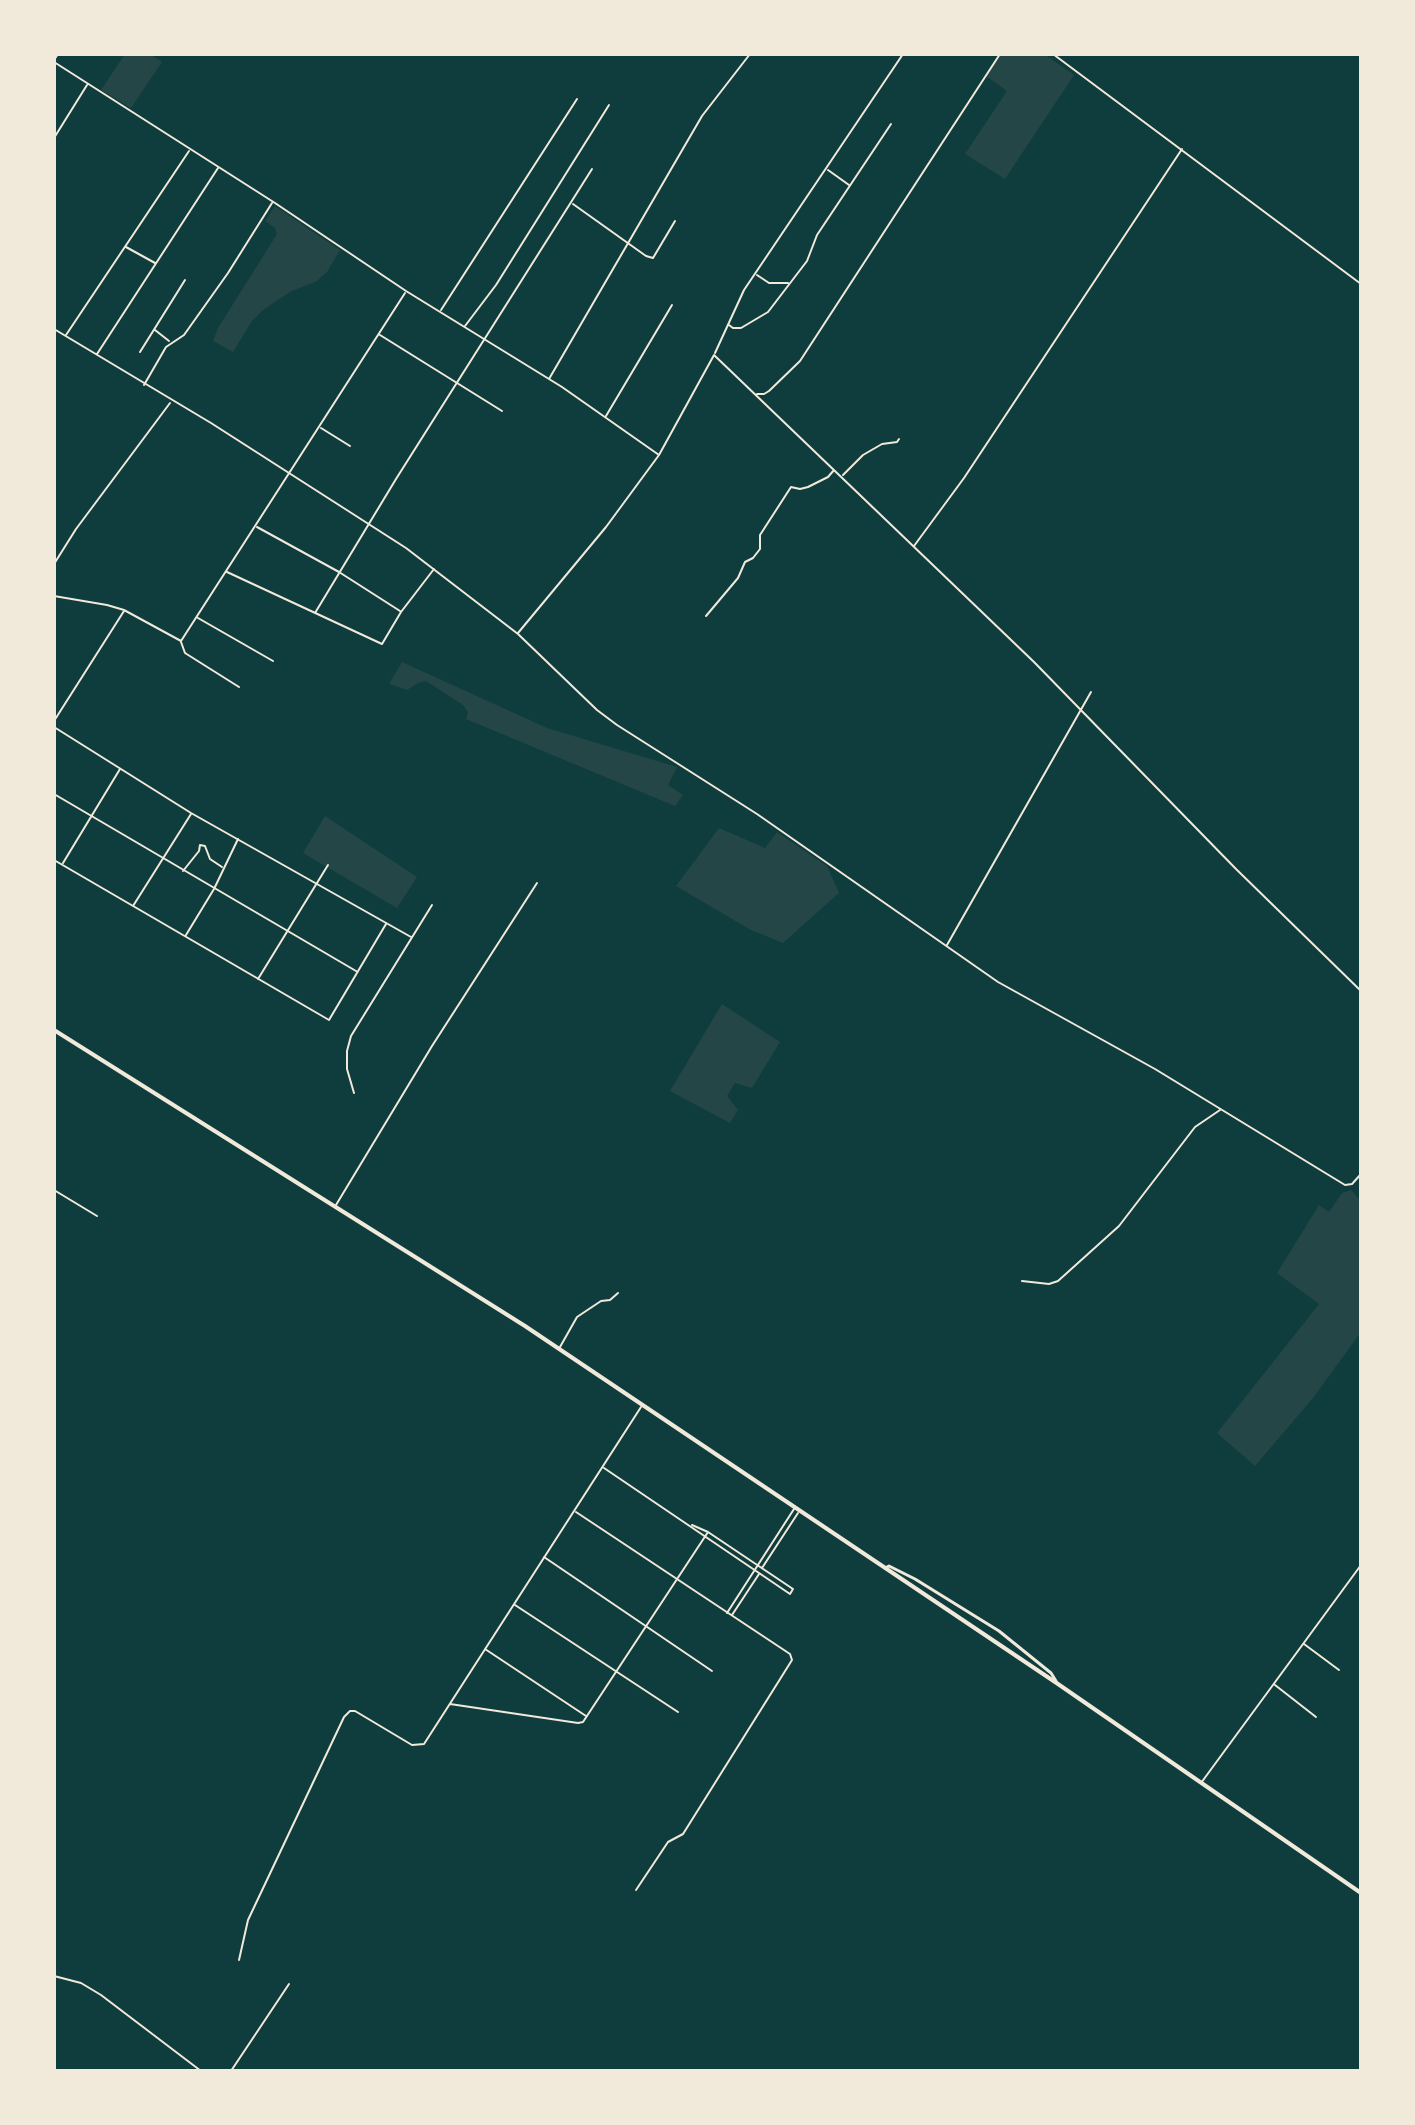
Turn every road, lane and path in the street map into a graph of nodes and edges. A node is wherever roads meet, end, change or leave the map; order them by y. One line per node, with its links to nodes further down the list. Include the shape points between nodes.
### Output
1 (58, 54): 6 (street)
2 (750, 54): 21 (street, via 702,116)
3 (903, 54): 16 (street)
4 (1000, 54): 45 (street, via 800,361 764,394)
5 (1053, 54): 13 (street)
6 (54, 61): 7 (street)
7 (88, 84): 11 (street); 12 (street)
8 (577, 99): 30 (street)
9 (609, 105): 32 (street)
10 (891, 124): 17 (street)
11 (54, 138)
12 (190, 149): 14 (street); 22 (street)
13 (1182, 149): 27 (street); 58 (street)
14 (219, 167): 18 (street); 23 (street)
15 (592, 169): 19 (street)
16 (827, 169): 17 (street); 24 (street)
17 (849, 185): 26 (street)
18 (273, 202): 28 (street); 38 (street, via 184,335)
19 (572, 203): 21 (street); 37 (street)
20 (675, 221): 21 (street, via 653,258)
21 (627, 243): 42 (street)
22 (126, 247): 23 (street); 36 (street)
23 (156, 264): 40 (street)
24 (756, 274): 26 (street, via 769,283); 31 (street)
25 (185, 280): 34 (street)
26 (789, 283): 31 (street, via 768,312 741,328)
27 (1361, 284)
28 (406, 291): 30 (street); 35 (street)
29 (672, 305): 48 (street)
30 (440, 312): 32 (street)
31 (728, 324): 41 (street)
32 (465, 327): 37 (street)
33 (54, 329): 36 (street)
34 (154, 330): 38 (street); 39 (street)
35 (379, 334): 43 (street); 49 (street)
36 (65, 336): 40 (street)
37 (485, 339): 42 (street); 43 (street)
38 (171, 342): 44 (street)
39 (140, 352)
40 (96, 355): 44 (street)
41 (714, 355): 45 (street); 52 (street)
42 (548, 379): 48 (street)
43 (457, 383): 47 (street); 56 (street)
44 (144, 385): 46 (street)
45 (757, 394): 53 (street)
46 (171, 401): 54 (street); 59 (street)
47 (502, 411)
48 (606, 417): 52 (street)
49 (320, 428): 51 (street); 54 (street)
50 (899, 439): 55 (street, via 863,455)
51 (350, 446)
52 (659, 455): 69 (street)
53 (835, 469): 55 (street); 67 (street, via 808,487 791,487 760,535 760,549)
54 (290, 475): 56 (street); 57 (street)
55 (843, 476): 58 (street)
56 (369, 523): 60 (street); 62 (street)
57 (256, 527): 61 (street); 62 (street)
58 (914, 547): 74 (street)
59 (54, 564)
60 (435, 569): 65 (street); 69 (street)
61 (226, 572): 66 (street); 68 (street)
62 (339, 572): 65 (street); 66 (street)
63 (54, 596): 64 (street)
64 (124, 610): 70 (street); 75 (street)
65 (401, 612): 66 (street, via 382,644)
66 (315, 613)
67 (706, 616)
68 (197, 617): 70 (street); 71 (street)
69 (518, 634): 97 (street, via 617,725)
70 (181, 641): 72 (street, via 185,653)
71 (273, 661)
72 (239, 687)
73 (1091, 692): 74 (street)
74 (1080, 710): 97 (street); 100 (street)
75 (54, 721)
76 (54, 727): 77 (street)
77 (120, 768): 79 (street); 80 (street)
78 (54, 794): 80 (street)
79 (191, 813): 81 (street); 82 (street)
80 (91, 816): 82 (street); 84 (street)
81 (238, 839): 86 (street); 88 (street)
82 (162, 859): 87 (street); 92 (street)
83 (54, 860): 84 (street)
84 (62, 864): 92 (street)
85 (328, 865): 88 (street)
86 (223, 867): 87 (street, via 200,845); 90 (street)
87 (182, 872): 90 (street)
88 (317, 883): 93 (street); 94 (street)
89 (537, 883): 106 (street)
90 (214, 889): 94 (street); 95 (street)
91 (432, 905): 96 (street)
92 (133, 906): 95 (street)
93 (386, 924): 96 (street); 98 (street)
94 (287, 931): 98 (street); 99 (street)
95 (185, 936): 99 (street)
96 (411, 937): 102 (street, via 351,1036 347,1069)
97 (947, 946): 103 (street, via 998,982)
98 (357, 972): 99 (street, via 329,1020)
99 (258, 979)
100 (1361, 991)
101 (54, 1030): 106 (highway)
102 (354, 1093)
103 (1222, 1109): 104 (street, via 1345,1185); 108 (street, via 1195,1127 1119,1226 1058,1281)
104 (1361, 1174)
105 (54, 1190): 107 (street)
106 (335, 1206): 110 (highway)
107 (97, 1216)
108 (1022, 1281)
109 (618, 1293): 110 (street, via 577,1317)
110 (558, 1349): 111 (highway)
111 (643, 1405): 112 (street); 113 (highway)
112 (603, 1467): 114 (street); 115 (street)
113 (797, 1509): 119 (street); 121 (street); 122 (highway)
114 (574, 1511): 118 (street); 125 (street)
115 (692, 1525): 116 (street); 117 (street)
116 (708, 1532): 117 (street); 119 (street)
117 (704, 1538): 123 (street); 125 (street)
118 (544, 1557): 126 (street); 129 (street)
119 (758, 1565): 121 (street); 123 (street)
120 (1361, 1565): 130 (street)
121 (762, 1568): 124 (street); 124 (street, via 793,1589 790,1594)
122 (884, 1568): 135 (highway); 135 (street, via 915,1579 999,1631)
123 (755, 1571): 124 (street); 127 (street)
124 (759, 1574): 128 (street)
125 (676, 1581): 127 (street); 129 (street)
126 (514, 1604): 131 (street); 134 (street)
127 (727, 1613): 128 (street)
128 (731, 1616): 142 (street, via 792,1660 683,1834 668,1842)
129 (647, 1626): 133 (street); 134 (street)
130 (1303, 1644): 132 (street); 136 (street)
131 (485, 1649): 137 (street); 139 (street)
132 (1339, 1670)
133 (712, 1671)
134 (617, 1672): 138 (street); 139 (street)
135 (1058, 1684): 141 (highway)
136 (1274, 1684): 140 (street); 141 (street)
137 (450, 1704): 139 (street, via 578,1723); 144 (street, via 418,1746 355,1711 344,1717 248,1920)
138 (678, 1712)
139 (587, 1717)
140 (1316, 1717)
141 (1201, 1784): 143 (highway)
142 (636, 1890)
143 (1361, 1893)
144 (239, 1960)
145 (54, 1976): 147 (street, via 101,1995)
146 (289, 1984): 148 (street)
147 (201, 2071)
148 (231, 2071)

